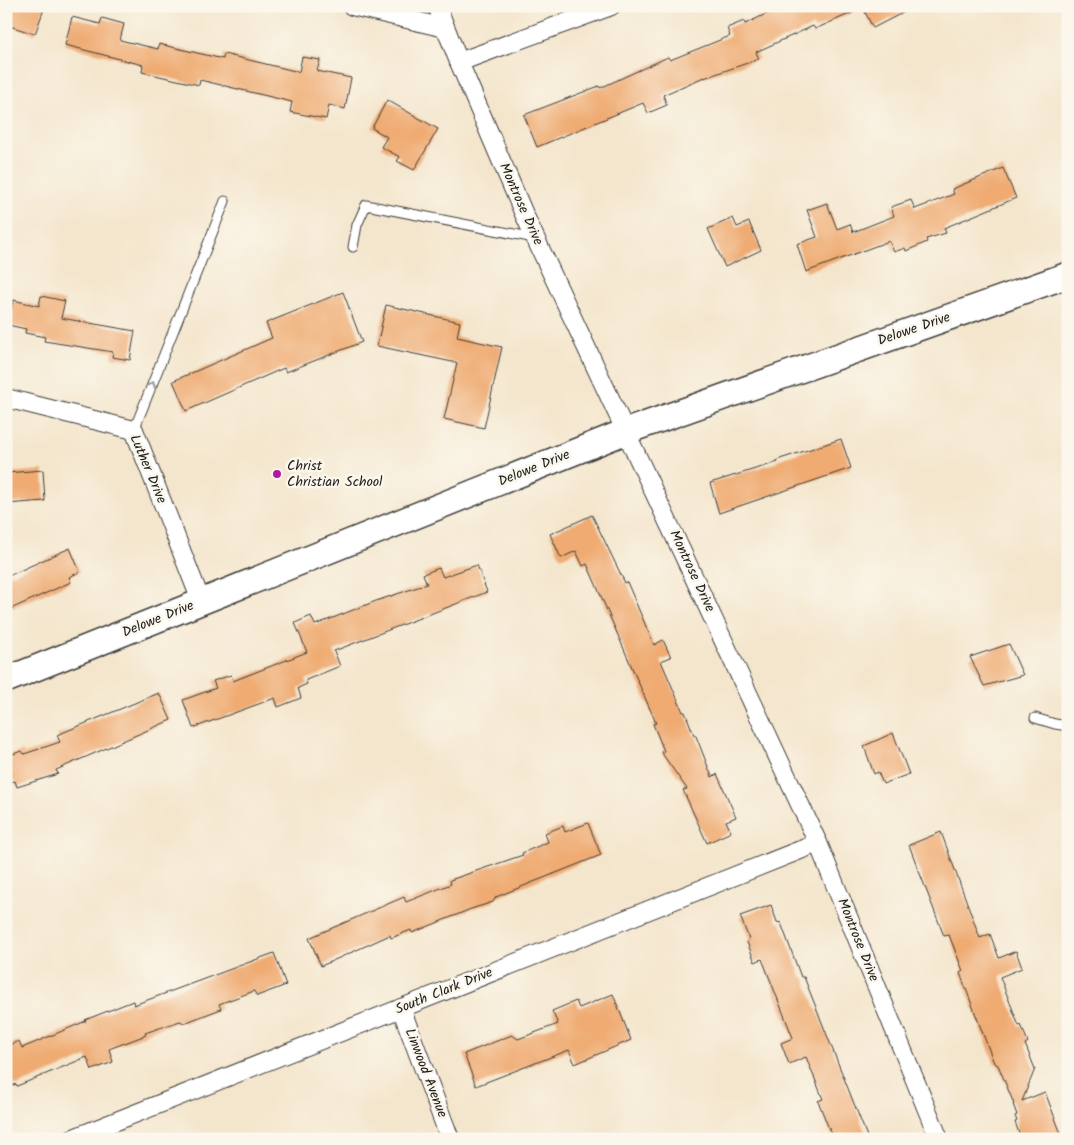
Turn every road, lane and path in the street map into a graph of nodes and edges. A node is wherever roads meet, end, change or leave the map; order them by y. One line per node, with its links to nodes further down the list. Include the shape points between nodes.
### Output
1 (352, 6): 4 (street)
2 (437, 6): 4 (street, Montrose Drive)
3 (611, 6): 5 (street)
4 (444, 28): 5 (street, Montrose Drive)
5 (459, 62): 7 (street, Montrose Drive)
6 (225, 201): 11 (lane, one-way to 6)
7 (536, 238): 8 (lane, via 366,205 357,225); 12 (street, Montrose Drive)
8 (353, 247)
9 (1068, 275): 12 (street, Delowe Drive)
10 (6, 398): 11 (street, Luther Drive)
11 (134, 430): 13 (street, Luther Drive)
12 (627, 431): 13 (street, Delowe Drive); 17 (street, Montrose Drive)
13 (201, 601): 14 (street, Delowe Drive)
14 (6, 680)
15 (1036, 718): 16 (lane)
16 (1068, 726)
17 (818, 842): 18 (street, South Clark Drive); 21 (street, Montrose Drive)
18 (401, 1008): 19 (street, South Clark Drive); 20 (street, Linwood Avenue)
19 (71, 1139)
20 (450, 1139)
21 (939, 1139)

